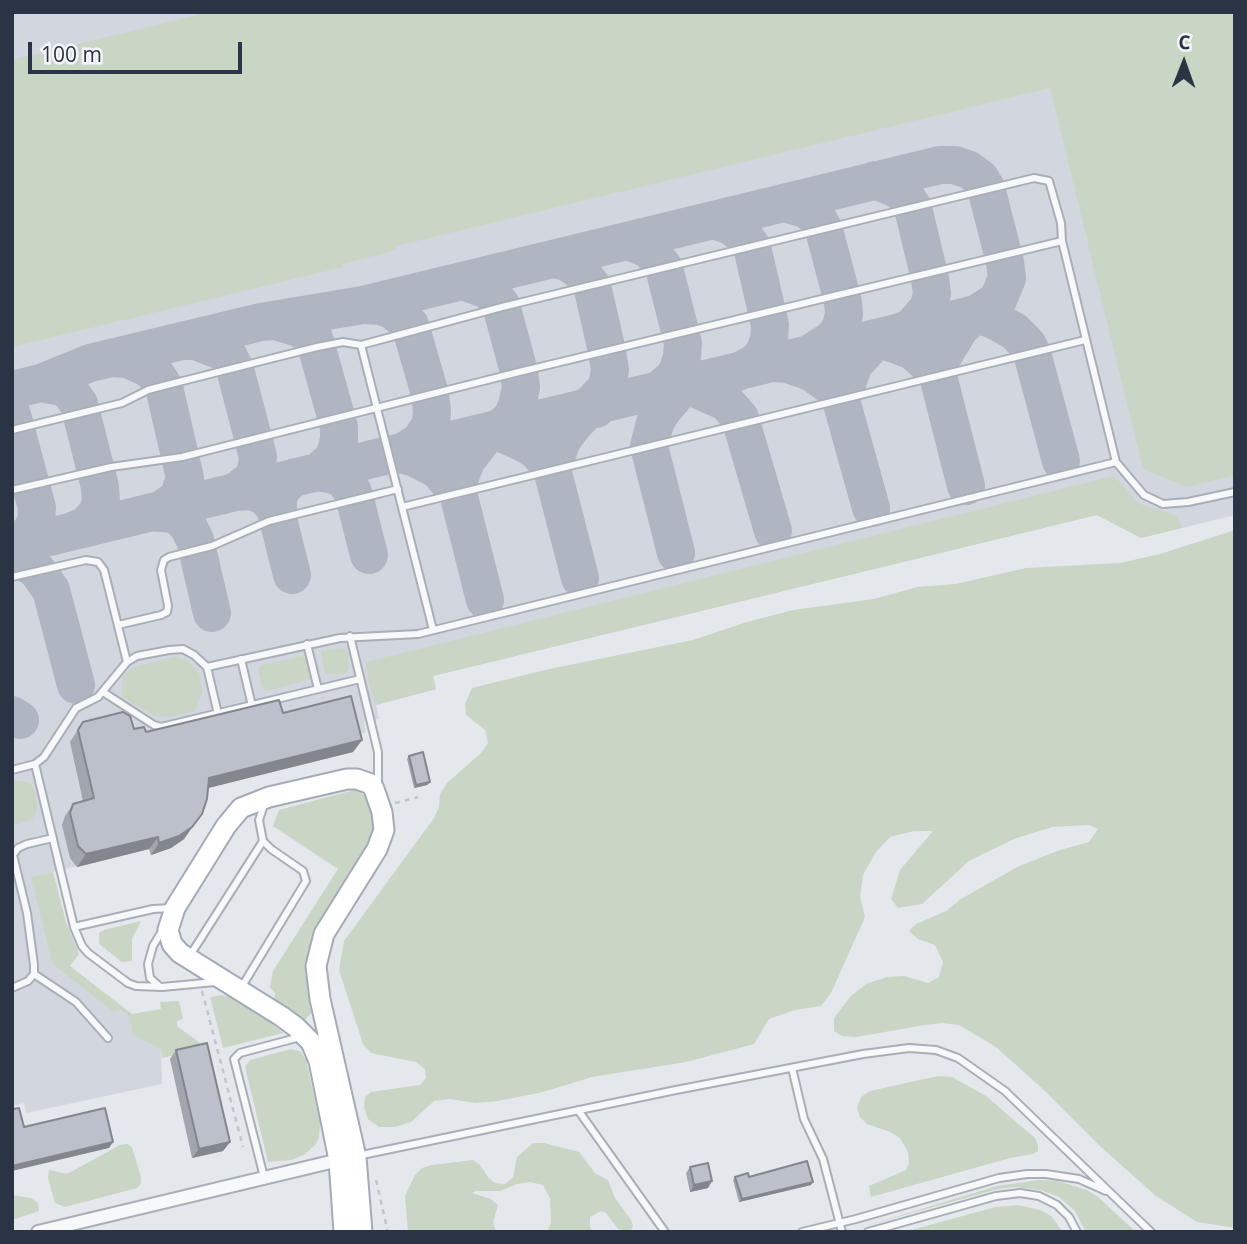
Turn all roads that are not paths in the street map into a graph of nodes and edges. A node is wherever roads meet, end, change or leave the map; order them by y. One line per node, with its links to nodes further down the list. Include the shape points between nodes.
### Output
1 (1062, 241): 2 (lane); 3 (lane, via 1053,189 1049,181 1034,178); 4 (lane)
2 (1085, 340): 6 (lane); 10 (lane)
3 (361, 345): 4 (lane); 5 (lane, via 328,345)
4 (377, 409): 7 (lane); 8 (lane, via 172,460 103,469)
5 (12, 430)
6 (1116, 462): 9 (lane, via 1144,495 1163,504); 13 (lane)
7 (398, 489): 10 (lane); 12 (lane, via 269,521 212,546 169,556 161,570 167,612)
8 (12, 490)
9 (1235, 492)
10 (402, 507): 13 (lane)
11 (12, 577): 12 (lane, via 86,560 98,562)
12 (118, 625): 17 (lane)
13 (433, 630): 14 (lane)
14 (350, 636): 15 (lane); 19 (lane)
15 (307, 644): 16 (lane); 20 (lane)
16 (241, 659): 18 (lane); 22 (lane)
17 (127, 662): 18 (lane, via 176,649 194,655); 21 (lane)
18 (207, 667): 23 (lane)
19 (360, 679): 20 (lane); 26 (lane)
20 (318, 689): 22 (lane)
21 (103, 692): 23 (lane, via 161,727); 24 (lane, via 76,708 51,750)
22 (252, 706): 23 (lane)
23 (218, 714)
24 (35, 764): 25 (lane); 30 (lane)
25 (12, 770)
26 (378, 770): 27 (lane); 29 (lane)
27 (347, 779): 28 (main road); 29 (main road, via 371,784)
28 (269, 797): 31 (lane, via 260,813); 32 (main road, via 234,815)
29 (378, 799): 43 (main road, via 384,822 381,840 324,934 316,967)
30 (52, 838): 33 (lane); 35 (lane, via 27,844 13,855)
31 (262, 841): 34 (lane); 36 (lane, via 303,870 306,881)
32 (173, 913): 33 (lane, via 153,909); 34 (main road, via 169,937); 37 (lane, via 148,964 150,978)
33 (74, 928): 37 (lane, via 88,953 128,983)
34 (188, 959): 36 (main road)
35 (34, 974): 38 (lane); 40 (lane, via 76,1002)
36 (232, 986): 37 (lane); 39 (main road)
37 (162, 987)
38 (12, 988)
39 (306, 1035): 43 (main road, via 316,1050); 44 (lane, via 240,1053 234,1059)
40 (108, 1038)
41 (792, 1068): 42 (lane); 45 (lane, via 909,1048 958,1058 1005,1091); 46 (lane, via 804,1119 823,1159)
42 (578, 1110): 43 (lane); 52 (lane)
43 (351, 1164): 44 (street); 49 (main road); 50 (main road); 51 (main road)
44 (264, 1177): 47 (street)
45 (1111, 1194): 46 (lane, via 1079,1179 1027,1174); 57 (lane)
46 (840, 1223): 53 (lane); 54 (lane)
47 (73, 1228): 48 (street)
48 (38, 1232)
49 (344, 1232)
50 (362, 1232)
51 (374, 1232)
52 (665, 1232)
53 (802, 1232)
54 (842, 1232)
55 (868, 1232): 56 (lane, via 1020,1193 1057,1205)
56 (1077, 1232)
57 (1151, 1232)

